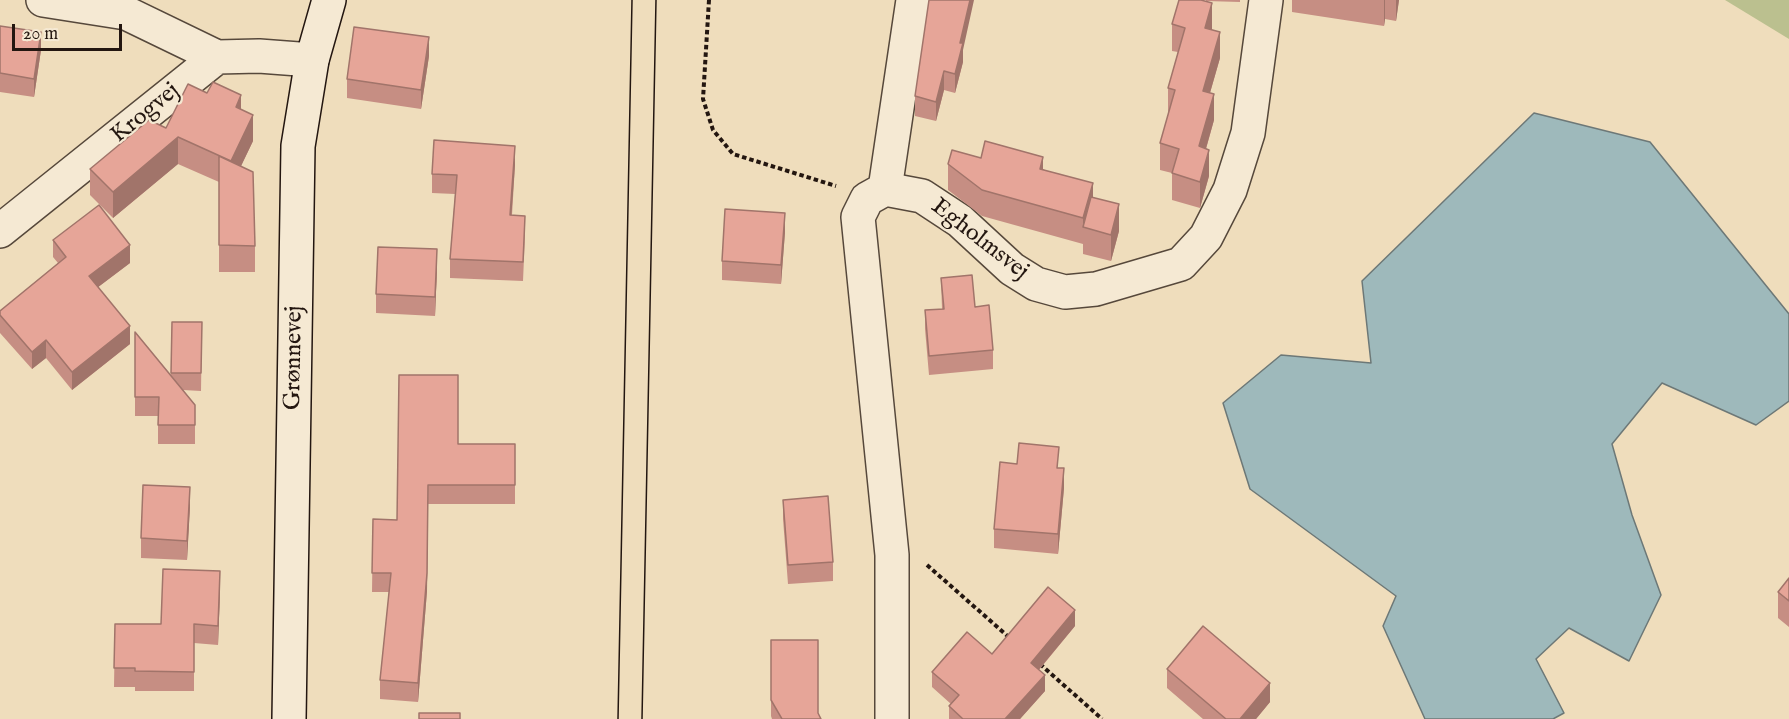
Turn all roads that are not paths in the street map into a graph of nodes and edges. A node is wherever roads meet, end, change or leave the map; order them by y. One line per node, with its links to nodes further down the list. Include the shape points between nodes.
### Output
1 (43, 0): 5 (street, via 126,13)
2 (329, 0): 6 (street, Grønnevej)
3 (913, 0): 7 (street)
4 (1266, 0): 7 (street, Egholmsvej, via 1248,132 1230,189 1206,237 1181,264 1096,289 1065,292 1036,284 1012,269 960,221 922,196)
5 (217, 57): 6 (street); 8 (street, Krogvej)
6 (312, 60): 9 (street, Grønnevej, via 298,146)
7 (876, 194): 10 (street, via 858,217 892,555)
8 (0, 231)
9 (289, 719)
10 (892, 719)

